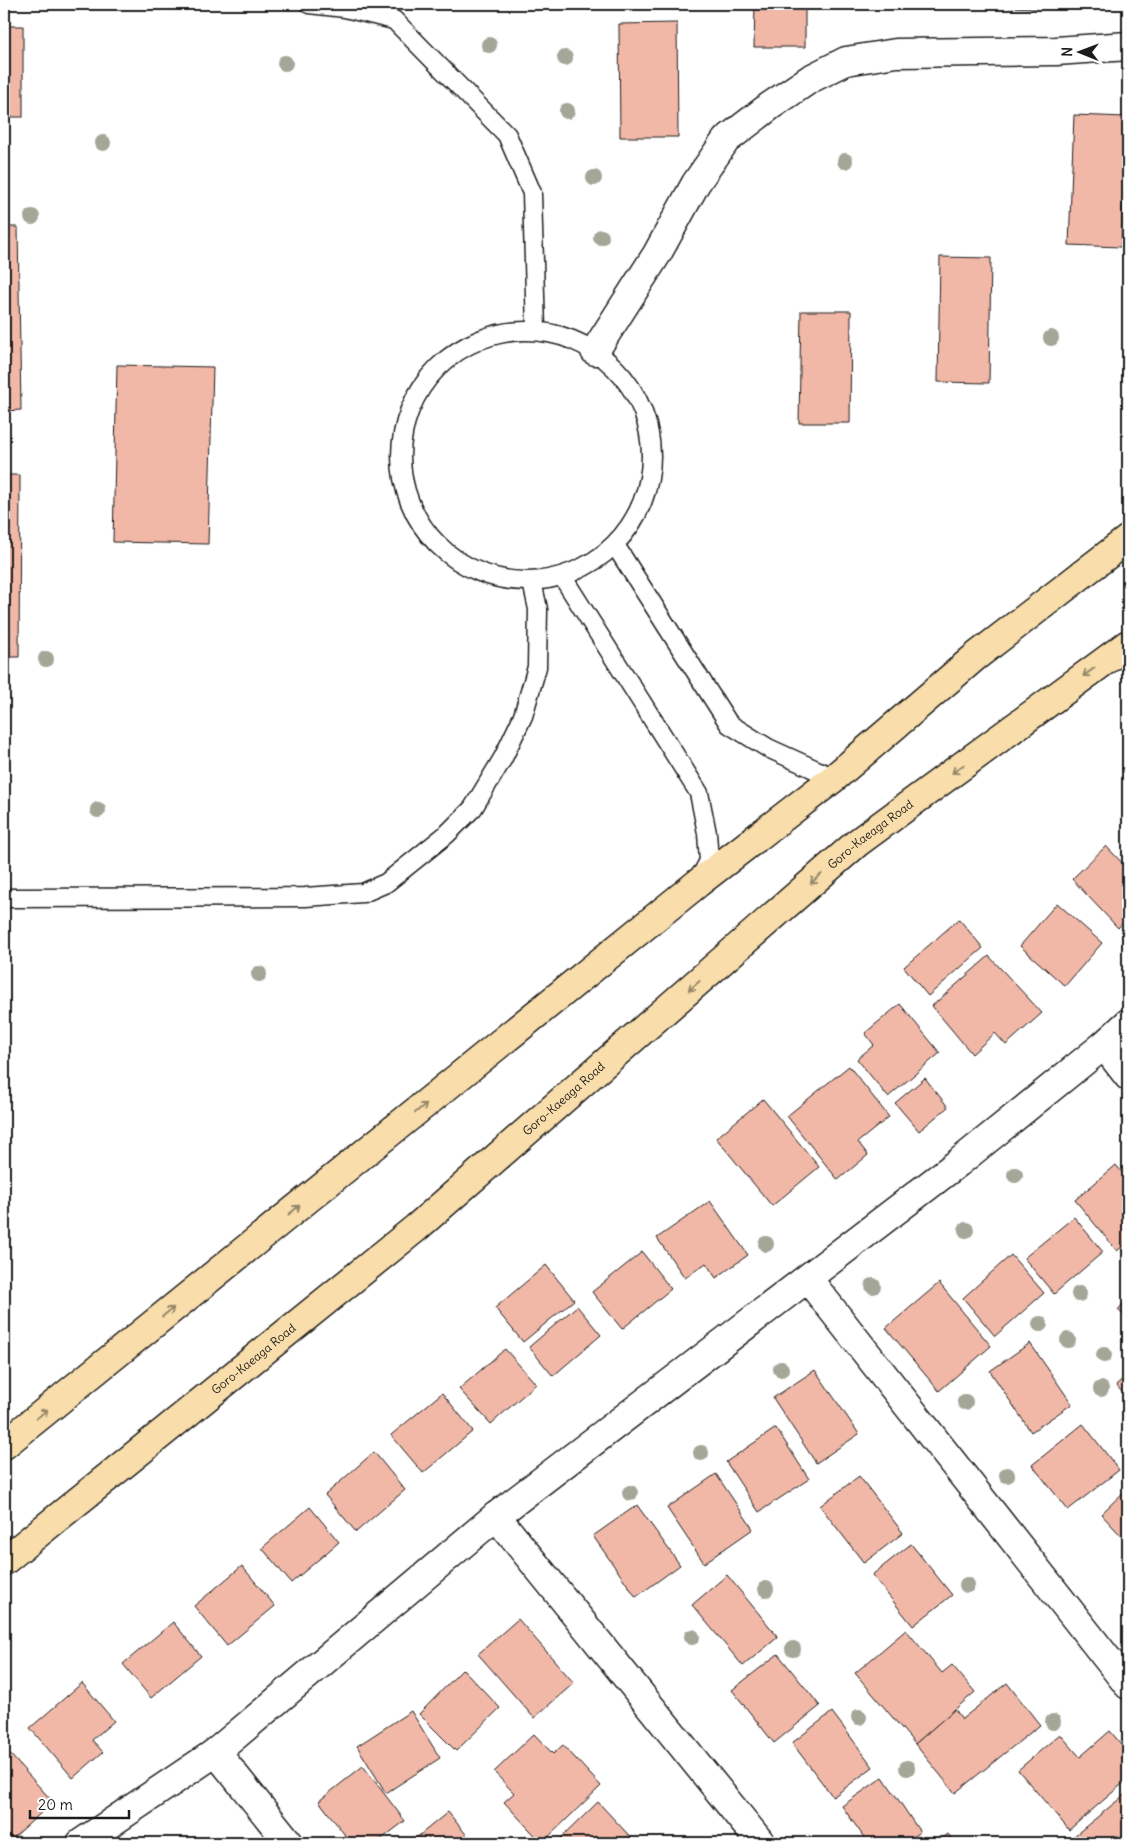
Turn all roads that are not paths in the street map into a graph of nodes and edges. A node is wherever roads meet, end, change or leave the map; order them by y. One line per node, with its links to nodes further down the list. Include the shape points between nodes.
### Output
1 (309, 4): 3 (lane, via 345,8 394,20 507,135 532,192)
2 (1128, 46): 4 (street, via 1056,51 896,53 846,61 810,79 726,140 696,183 657,254)
3 (536, 330): 4 (lane, via 567,336); 8 (lane, via 505,331 474,340 448,357 425,379 410,407 401,438 401,469 408,500 423,528 444,552 470,569 500,580)
4 (595, 351): 6 (lane, via 619,371 637,398 648,427 651,459 646,490 634,520)
5 (1128, 539): 10 (main road, via 975,657)
6 (615, 545): 7 (lane, via 582,568); 10 (lane, via 730,724 768,748)
7 (562, 576): 8 (lane); 11 (lane, via 699,793 709,860)
8 (532, 582): 12 (lane, via 538,609 537,667 523,716 503,758 473,808 386,883 363,893 305,897)
9 (1128, 644): 19 (main road, Goro-Kaeaga Road, one-way to 19, via 857,843 416,1228)
10 (834, 778): 11 (main road)
11 (698, 883): 17 (main road, one-way to 11)
12 (4, 898)
13 (1128, 1023): 14 (street)
14 (1104, 1045): 15 (street); 16 (street, via 958,1164)
15 (1128, 1076)
16 (808, 1279): 18 (street); 20 (street)
17 (4, 1445)
18 (496, 1516): 21 (street); 24 (street)
19 (4, 1561)
20 (1128, 1685)
21 (216, 1752): 22 (street); 23 (street)
22 (81, 1843)
23 (289, 1843)
24 (761, 1843)

